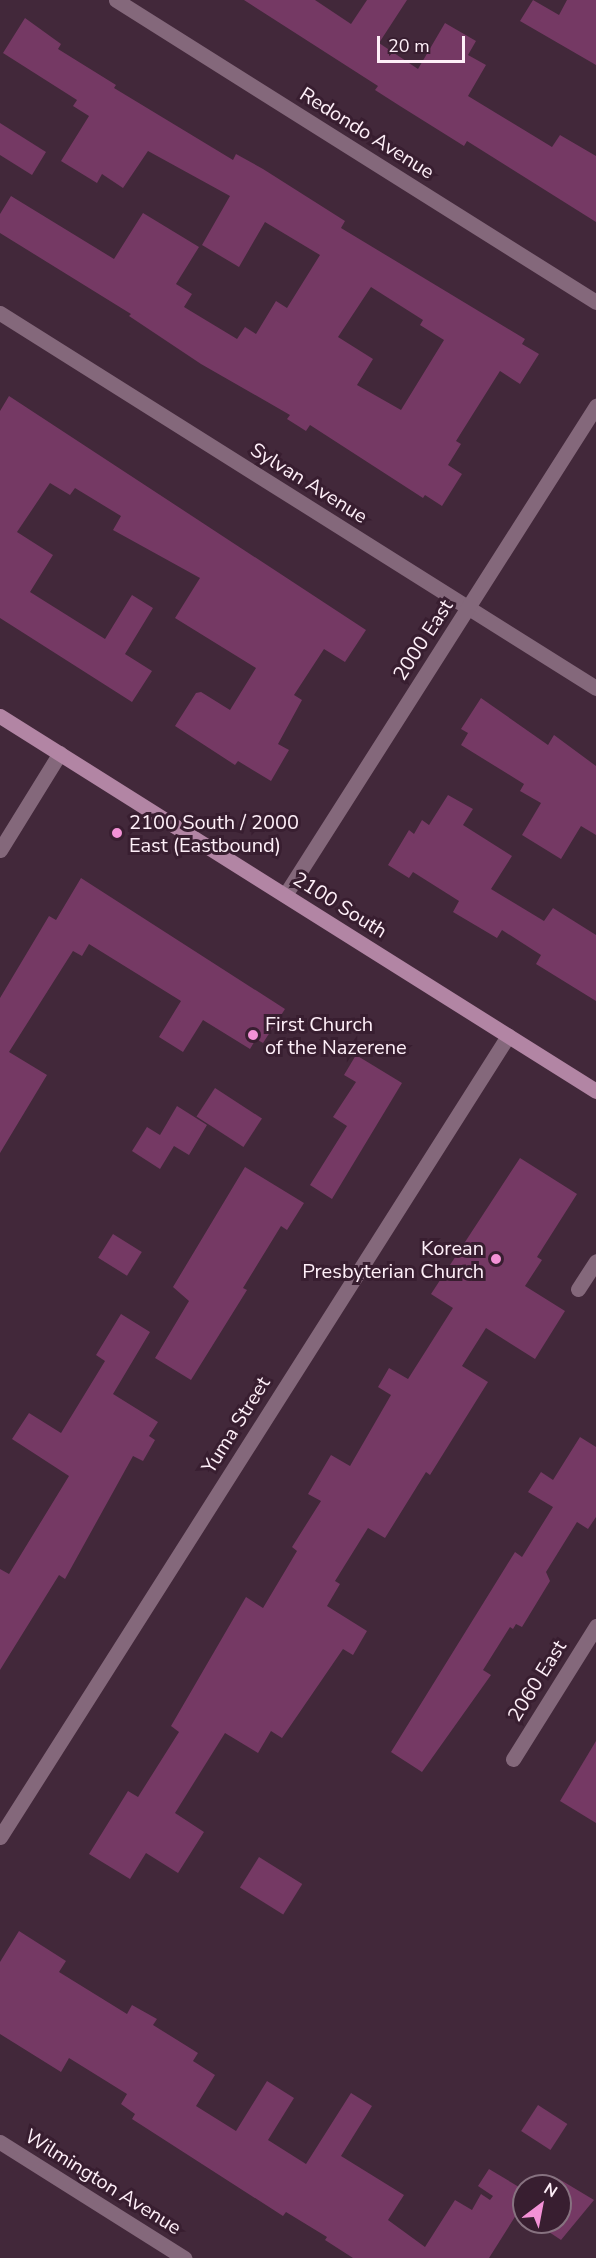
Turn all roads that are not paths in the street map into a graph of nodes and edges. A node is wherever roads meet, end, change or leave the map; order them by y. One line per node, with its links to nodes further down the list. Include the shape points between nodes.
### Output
1 (116, 0): 2 (street, Redondo Avenue)
2 (596, 302)
3 (0, 313): 5 (street, Sylvan Avenue)
4 (596, 406): 5 (street, 2000 East)
5 (469, 608): 6 (street, Sylvan Avenue); 10 (street, 2000 East)
6 (596, 688)
7 (0, 716): 8 (main road, 2100 South)
8 (60, 753): 9 (street); 10 (main road, 2100 South)
9 (0, 850)
10 (285, 895): 11 (main road, 2100 South)
11 (508, 1036): 12 (main road, 2100 South); 17 (street, Yuma Street)
12 (596, 1091)
13 (596, 1261): 14 (street)
14 (578, 1289)
15 (596, 1626): 16 (street, 2060 East)
16 (513, 1759)
17 (0, 1837)
18 (0, 2142): 19 (street, Wilmington Avenue)
19 (184, 2258)

